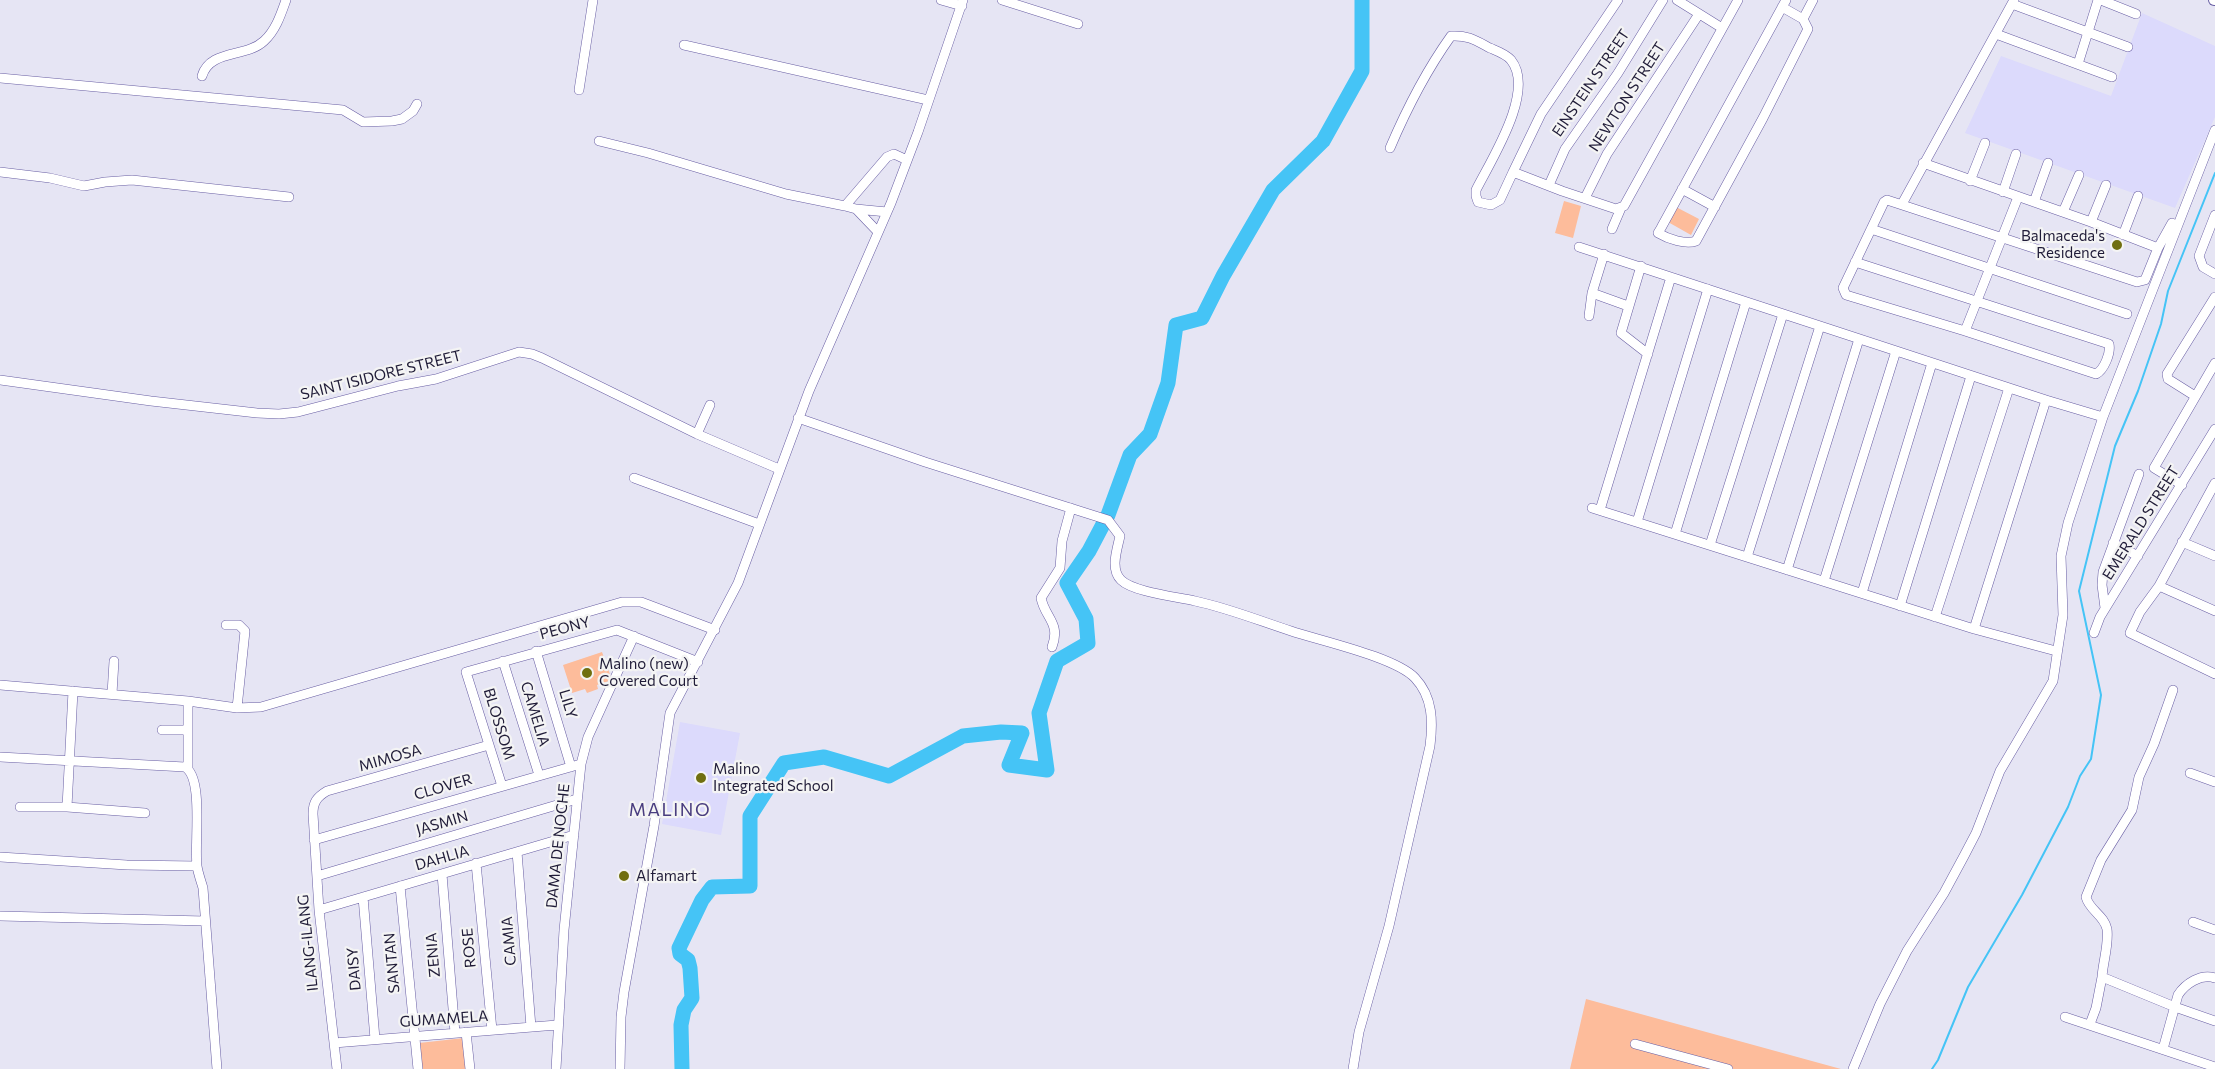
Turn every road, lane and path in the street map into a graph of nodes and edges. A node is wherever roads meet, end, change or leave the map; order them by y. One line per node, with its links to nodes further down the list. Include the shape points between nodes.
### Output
1 (286, 0): 24 (street, via 278,22 264,41 245,52 215,59 205,67)
2 (593, 0): 27 (street)
3 (942, 0): 12 (street)
4 (1002, 0): 17 (street)
5 (1618, 0): 39 (street, via 1541,114)
6 (1663, 0): 42 (street, EINSTEIN STREET, via 1565,148)
7 (1677, 0): 14 (street)
8 (1738, 0): 18 (street)
9 (1813, 0): 16 (street)
10 (2100, 0): 15 (street); 19 (street)
11 (2013, 2): 19 (street); 20 (street)
12 (962, 3): 28 (street)
13 (1784, 4): 16 (street); 44 (street)
14 (1699, 14): 18 (street); 49 (street, NEWTON STREET, via 1607,154)
15 (2136, 14)
16 (1803, 19): 53 (street, via 1808,28)
17 (1078, 24)
18 (1722, 28): 54 (street)
19 (2088, 30): 22 (street); 23 (street)
20 (1996, 34): 23 (street); 36 (street)
21 (684, 45): 28 (street)
22 (2128, 47)
23 (2078, 64): 25 (street)
24 (202, 76)
25 (2112, 77)
26 (0, 78): 29 (street, via 343,110 363,122 397,120)
27 (579, 90)
28 (928, 100): 35 (street)
29 (417, 104)
30 (2215, 130): 96 (street)
31 (599, 141): 52 (street, via 786,194)
32 (1985, 143): 41 (street)
33 (1390, 148): 39 (street, via 1408,106 1440,52 1451,36 1466,35 1511,60 1518,88 1514,113 1476,190 1478,202 1491,205 1500,200)
34 (2016, 154): 45 (street)
35 (907, 160): 52 (street, via 894,154 886,157); 56 (street)
36 (1923, 163): 41 (street); 51 (street)
37 (2048, 163): 50 (street)
38 (0, 172): 47 (street, via 84,186 132,180)
39 (1513, 172): 42 (street)
40 (2079, 175): 57 (street)
41 (1970, 181): 45 (street)
42 (1549, 185): 49 (street)
43 (2106, 185): 59 (street)
44 (1682, 189): 53 (street); 53 (street, via 1658,233 1662,236 1693,243)
45 (2003, 192): 48 (street)
46 (2138, 196): 64 (street)
47 (289, 197)
48 (2018, 197): 50 (street); 65 (street)
49 (1585, 198): 54 (street)
50 (2034, 202): 57 (street)
51 (1902, 204): 62 (street, via 1884,201); 65 (street)
52 (845, 206): 55 (street)
53 (1715, 207)
54 (1621, 208): 61 (street)
55 (856, 209): 56 (street); 63 (street)
56 (887, 212): 63 (street)
57 (2063, 212): 59 (street)
58 (2215, 215): 72 (street, via 2199,256 2204,267)
59 (2091, 222): 64 (street)
60 (2172, 223): 67 (street)
61 (1612, 229)
62 (1871, 229): 69 (street); 71 (street)
63 (878, 232): 97 (street)
64 (2123, 235): 67 (street)
65 (2001, 237): 67 (street, via 2137,282 2145,280); 71 (street)
66 (1580, 247): 68 (street)
67 (2158, 248)
68 (1604, 254): 70 (street); 75 (street)
69 (1855, 262): 77 (street); 84 (street, via 1843,288 1846,295)
70 (1641, 266): 73 (street); 79 (street)
71 (1989, 268): 77 (street); 81 (street)
72 (2215, 274)
73 (1671, 277): 74 (street); 87 (street)
74 (1708, 289): 78 (street); 106 (street)
75 (1592, 294): 79 (street); 82 (street)
76 (2215, 297): 93 (street, via 2167,374 2168,379)
77 (1976, 300): 84 (street); 84 (street, via 2109,344 2110,349 2097,374)
78 (1746, 302): 80 (street); 108 (street)
79 (1628, 306): 87 (street, via 1621,334)
80 (1783, 314): 83 (street); 111 (street)
81 (2127, 314)
82 (1589, 316)
83 (1820, 326): 85 (street); 114 (street)
84 (1965, 331)
85 (1858, 339): 86 (street); 115 (street)
86 (1896, 351): 88 (street); 116 (street)
87 (1648, 354): 106 (street, via 1596,509)
88 (1932, 363): 90 (street); 118 (street)
89 (2215, 363): 93 (street)
90 (1971, 376): 92 (street); 119 (street)
91 (0, 380): 99 (street, SAINT ISIDORE STREET, via 279,414 436,379 525,352)
92 (2009, 388): 94 (street); 122 (street)
93 (2196, 396): 104 (street, via 2154,468)
94 (2046, 400): 96 (street); 124 (street)
95 (710, 405): 99 (street)
96 (2103, 417): 130 (street, via 2061,556 2063,615)
97 (798, 418): 100 (street); 105 (street)
98 (2215, 429): 104 (street, EMERALD STREET)
99 (697, 434): 100 (street, SAINT ISIDORE STREET)
100 (780, 469): 107 (street)
101 (2139, 474): 110 (street)
102 (634, 478): 107 (street)
103 (2215, 483): 109 (street)
104 (2182, 485): 112 (street, EMERALD STREET)
105 (1071, 508): 128 (street, via 1060,568 1041,598 1056,629); 197 (street, via 1108,520 1120,536 1115,566 1126,584 1200,602 1397,666 1417,680 1432,717 1430,746)
106 (1637, 522): 108 (street)
107 (759, 524): 125 (street, via 738,583)
108 (1675, 534): 111 (street)
109 (2182, 542): 113 (street); 117 (street)
110 (2113, 543): 112 (street); 120 (street, via 2103,572)
111 (1710, 545): 114 (street)
112 (2138, 556): 120 (street, EMERALD STREET)
113 (2215, 556)
114 (1747, 557): 115 (street)
115 (1787, 570): 116 (street)
116 (1824, 581): 118 (street)
117 (2159, 586): 121 (street); 135 (street, via 2140,612 2130,636)
118 (1862, 593): 119 (street)
119 (1900, 606): 122 (street)
120 (2105, 608): 126 (street, EMERALD STREET)
121 (2215, 611)
122 (1935, 617): 124 (street)
123 (226, 625): 141 (street, via 239,625 245,631)
124 (1974, 629): 130 (street)
125 (715, 630): 133 (street); 141 (street, via 641,602 622,602 261,707)
126 (2094, 633)
127 (634, 636): 129 (street, PEONY, via 611,630); 133 (street, PEONY); 147 (street, DAMA DE NOCHE, via 588,737)
128 (1052, 647)
129 (536, 651): 132 (street, PEONY); 148 (street, LILY)
130 (2056, 651): 199 (street, via 2053,681 2000,771 1976,833 1944,893 1907,951)
131 (114, 661): 139 (street)
132 (503, 661): 134 (street, PEONY); 151 (street, CAMELIA)
133 (698, 662): 196 (street, via 668,722 624,992)
134 (466, 672): 144 (street, BLOSSOM)
135 (2215, 674)
136 (0, 685): 138 (street)
137 (2173, 690): 174 (street, via 2139,777 2132,810 2101,861 2086,897 2107,928)
138 (73, 691): 139 (street); 146 (street)
139 (112, 694): 140 (street)
140 (188, 701): 141 (street); 143 (street)
141 (237, 708)
142 (162, 730): 143 (street)
143 (188, 730): 149 (street)
144 (489, 745): 153 (street, BLOSSOM); 158 (street, MIMOSA, via 327,791 314,801)
145 (0, 757): 146 (street)
146 (68, 761): 149 (street); 156 (street)
147 (581, 764): 148 (street, CLOVER); 154 (street, DAMA DE NOCHE)
148 (571, 766): 151 (street, CLOVER)
149 (188, 768): 164 (street, via 196,787)
150 (2190, 773): 152 (street)
151 (539, 776): 153 (street, CLOVER)
152 (2215, 782)
153 (502, 786): 160 (street, CLOVER)
154 (577, 799): 159 (street, DAMA DE NOCHE); 166 (street, JASMIN)
155 (20, 807): 156 (street)
156 (67, 807): 157 (street)
157 (145, 813)
158 (313, 814): 160 (street, ILANG-ILANG)
159 (574, 835): 161 (street, DAHLIA); 180 (street, DAMA DE NOCHE)
160 (314, 840): 166 (street, ILANG-ILANG)
161 (517, 852): 163 (street, DAHLIA); 181 (street, CAMIA)
162 (0, 857): 164 (street)
163 (476, 864): 165 (street, DAHLIA); 182 (street, ROSE)
164 (197, 866): 171 (street)
165 (442, 874): 167 (street, DAHLIA); 184 (street, ZENIA)
166 (317, 876): 169 (street, ILANG-ILANG)
167 (400, 886): 168 (street, DAHLIA); 185 (street, SANTAN)
168 (363, 897): 169 (street, DAHLIA); 186 (street, DAISY)
169 (319, 909): 187 (street, ILANG-ILANG)
170 (0, 916): 171 (street)
171 (205, 921): 191 (street)
172 (2193, 922): 173 (street)
173 (2215, 930)
174 (2102, 977): 176 (street); 179 (street)
175 (2215, 978): 176 (street, via 2197,978 2182,988)
176 (2175, 1007): 178 (street); 189 (street)
177 (2065, 1017): 179 (street)
178 (2215, 1021)
179 (2090, 1024): 189 (street)
180 (557, 1025): 181 (street, GUMAMELA); 195 (street, DAMA DE NOCHE)
181 (531, 1027): 182 (street, GUMAMELA)
182 (492, 1030): 183 (street, GUMAMELA)
183 (466, 1032): 184 (street, GUMAMELA); 194 (street)
184 (455, 1033): 185 (street, GUMAMELA)
185 (414, 1036): 186 (street, GUMAMELA); 193 (street, SANTAN)
186 (375, 1039): 187 (street, GUMAMELA)
187 (334, 1042): 192 (street, ILANG-ILANG)
188 (1635, 1044): 198 (street)
189 (2163, 1049): 190 (street)
190 (2215, 1066)
191 (217, 1069)
192 (337, 1069)
193 (418, 1069)
194 (470, 1069)
195 (556, 1069)
196 (620, 1069)
197 (1353, 1069)
198 (1728, 1069)
199 (1853, 1069)

